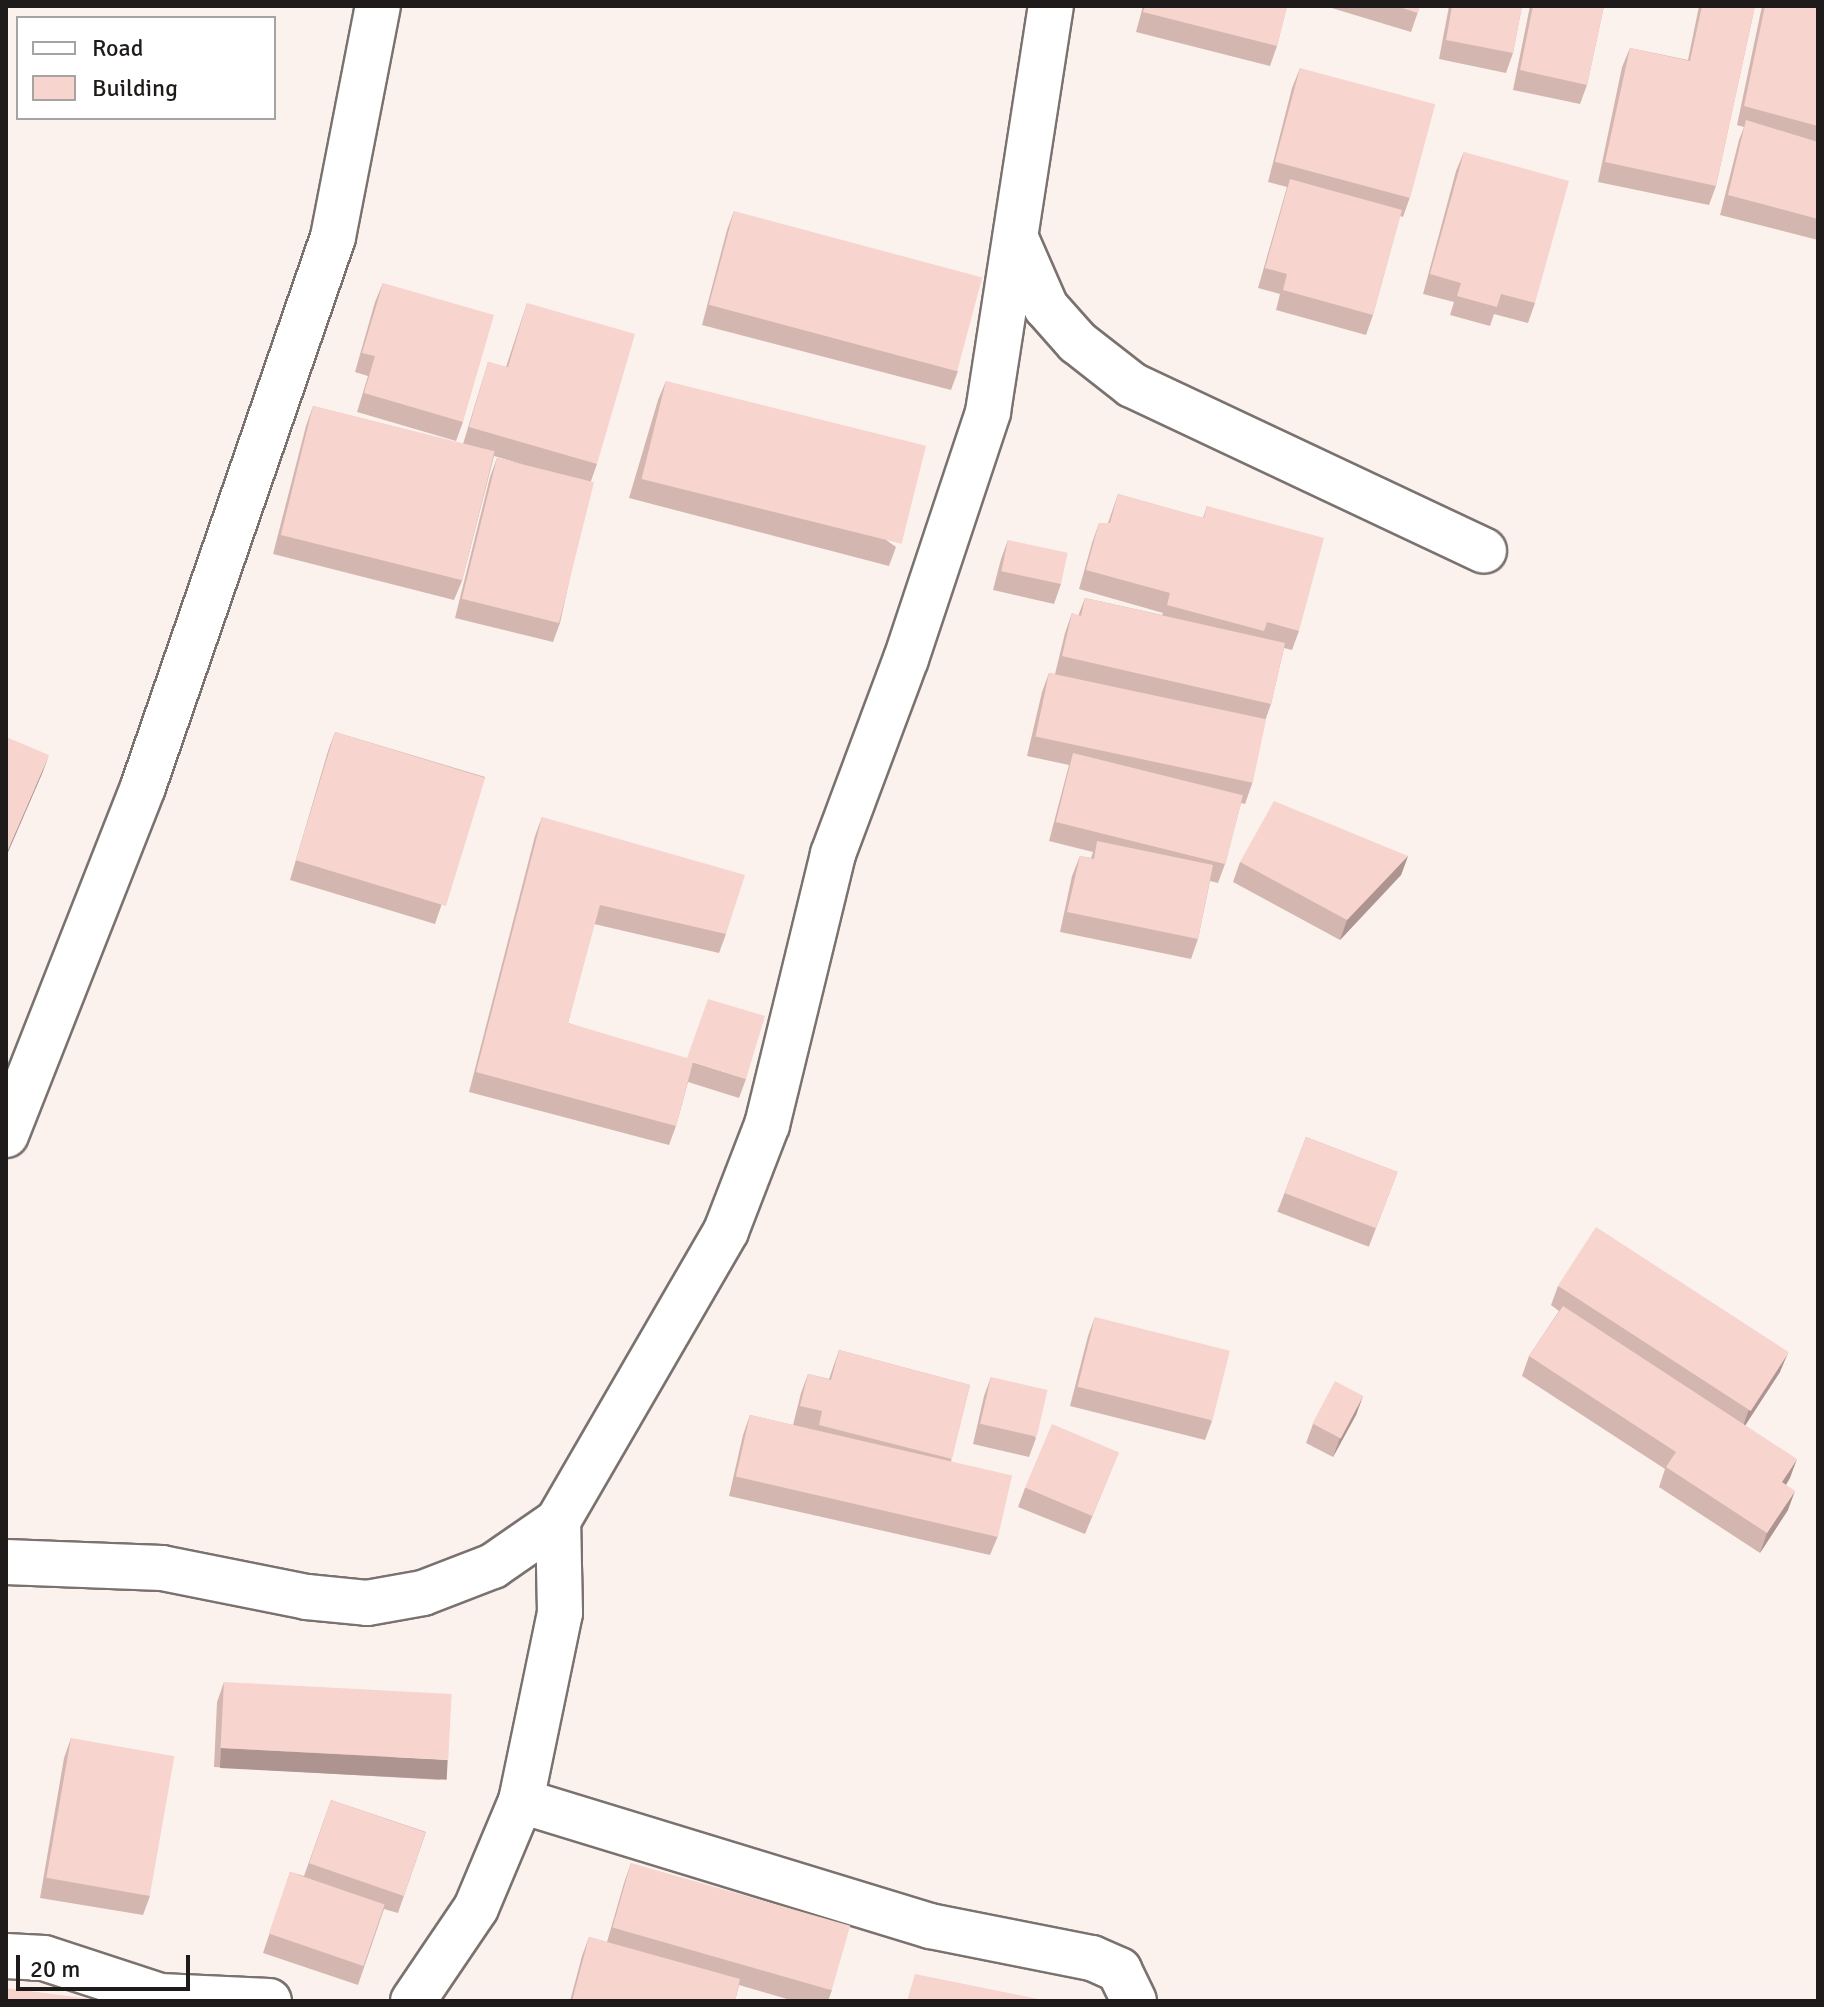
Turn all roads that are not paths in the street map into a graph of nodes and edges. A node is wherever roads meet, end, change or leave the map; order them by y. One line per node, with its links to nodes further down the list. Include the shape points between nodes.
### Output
1 (378, 6): 5 (street, via 333,237 143,787)
2 (1051, 6): 3 (street)
3 (1018, 243): 4 (street, via 1046,307 1077,342 1132,385); 6 (street, via 988,412 906,659 833,854 767,1125 726,1231)
4 (1484, 551)
5 (6, 1135)
6 (558, 1521): 7 (street, via 493,1566 423,1593 367,1603 307,1597 162,1568); 8 (street, via 560,1613)
7 (6, 1562)
8 (521, 1801): 11 (street, via 476,1908); 12 (street, via 930,1926 1092,1958 1119,1970)
9 (6, 1956): 10 (street, via 44,1958 160,1996)
10 (269, 2001)
11 (413, 2001)
12 (1134, 2001)

